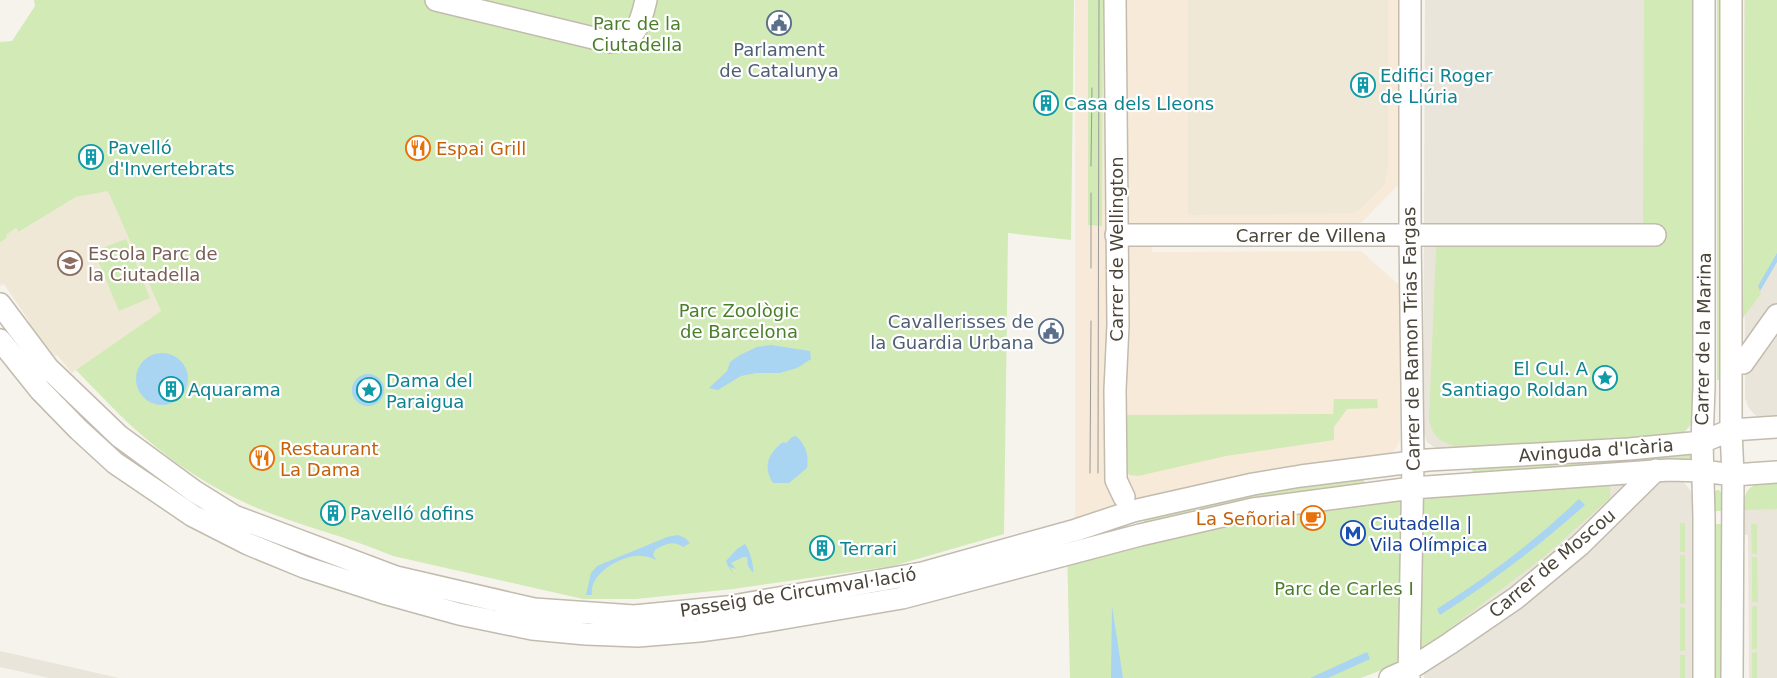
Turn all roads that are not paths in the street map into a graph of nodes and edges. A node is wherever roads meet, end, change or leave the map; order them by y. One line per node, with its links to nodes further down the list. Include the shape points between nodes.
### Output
1 (436, 0): 2 (street, via 610,42 620,42 638,28)
2 (646, 0)
3 (1115, 0): 7 (street, Carrer de Wellington)
4 (1410, 0): 8 (street, Carrer de Ramon Trias Fargas)
5 (1704, 0): 16 (street, Carrer de la Marina)
6 (1731, 0): 13 (street, Carrer de la Marina)
7 (1116, 235): 8 (street, Carrer de Villena); 23 (street, Carrer de Wellington, via 1116,480)
8 (1410, 235): 9 (street, Carrer de Villena); 17 (street, Carrer de Ramon Trias Fargas)
9 (1655, 235)
10 (0, 304): 17 (street, Passeig de Circumval·lació, via 48,368 119,436 234,516 396,577 534,609 634,616 726,607 922,573 1146,508 1253,484)
11 (1777, 316): 13 (street, via 1743,363)
12 (0, 340): 22 (street, Passeig de Circumval·lació, via 40,390 115,463 193,516 304,567 459,614 532,629 638,636 743,625 902,598 1252,509)
13 (1727, 372): 15 (street, Carrer de la Marina)
14 (1777, 427): 15 (street, Avinguda d'Icària)
15 (1732, 430): 16 (street, Avinguda d'Icària); 21 (street, Carrer de la Marina)
16 (1702, 442): 17 (street, Avinguda d'Icària); 19 (street, Carrer de la Marina)
17 (1413, 462): 22 (street, Carrer de Ramon Trias Fargas)
18 (1656, 470): 19 (street, Avinguda d'Icària); 22 (street, Avinguda d'Icària); 24 (street, Carrer de Moscou, via 1580,544 1516,598)
19 (1703, 471): 21 (street, Avinguda d'Icària); 26 (street, Carrer de la Marina)
20 (1777, 472): 21 (street, Avinguda d'Icària)
21 (1733, 475): 27 (street, Carrer de la Marina)
22 (1412, 488): 24 (street, Carrer de Ramon Trias Fargas)
23 (1124, 497)
24 (1410, 673): 25 (street, Carrer de Moscou)
25 (1390, 678)
26 (1704, 678)
27 (1732, 678)

